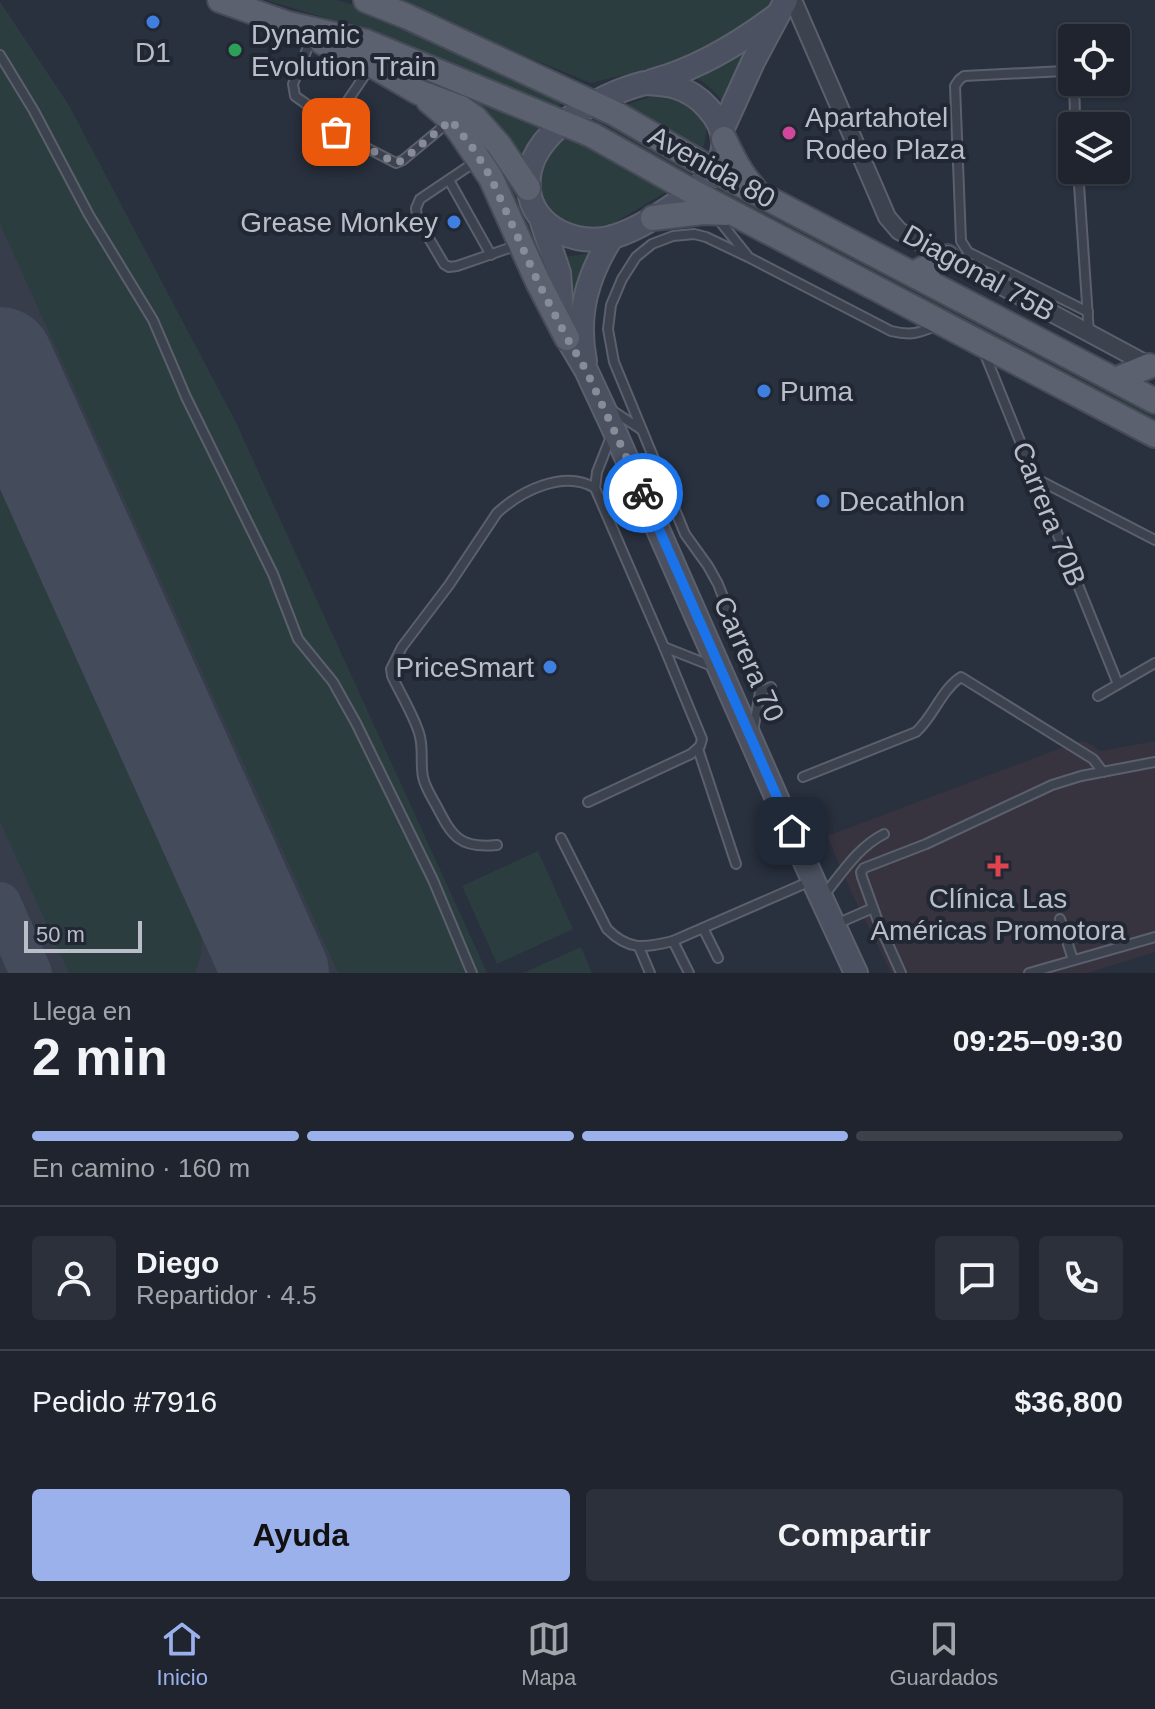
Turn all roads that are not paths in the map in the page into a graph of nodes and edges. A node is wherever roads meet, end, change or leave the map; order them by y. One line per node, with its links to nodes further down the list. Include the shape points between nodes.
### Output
1 (220, 0): 4 (main road, Avenida 80)
2 (366, 0): 10 (main road, Avenida 80)
3 (786, 5): 8 (main road, via 742,39 691,67); 17 (main road, via 753,62); 32 (street, Diagonal 75B, via 887,217 899,231)
4 (288, 24): 5 (main road); 16 (main road, Avenida 80, via 366,42)
5 (312, 37): 7 (main road); 11 (lane, via 293,84 295,96)
6 (0, 55): 77 (lane, via 153,320 273,574 298,639 350,711)
7 (372, 65): 9 (main road); 15 (lane)
8 (645, 83): 10 (main road); 17 (main road, via 689,92 712,112)
9 (418, 92): 14 (main road); 22 (main road, via 475,118)
10 (593, 103): 16 (main road); 19 (main road, Avenida 80)
11 (312, 108)
12 (1074, 112): 34 (lane, via 1071,76 1064,71 964,76 955,86 961,241 968,252)
13 (326, 115): 15 (lane)
14 (451, 120): 15 (lane, via 396,163 336,132); 18 (main road)
15 (334, 121)
16 (563, 122): 22 (main road, via 533,159); 23 (main road, Avenida 80)
17 (723, 135): 19 (main road); 24 (main road, via 745,179)
18 (479, 159): 20 (lane); 29 (main road)
19 (715, 171): 23 (main road); 24 (main road, Avenida 80)
20 (449, 180): 30 (lane); 30 (lane, via 420,199 417,218 449,267)
21 (1079, 184): 34 (lane)
22 (528, 188): 27 (main road, Carrera 70)
23 (693, 192): 25 (main road, Avenida 80); 26 (main road)
24 (760, 195): 33 (main road, Avenida 80)
25 (722, 213): 26 (main road); 31 (lane); 35 (main road, Avenida 80)
26 (653, 218): 28 (main road)
27 (541, 219): 28 (main road, via 577,238); 37 (main road, Carrera 70, via 559,273)
28 (612, 237): 40 (main road, Carrera 70, via 591,275 582,311)
29 (522, 244): 30 (lane); 37 (main road)
30 (491, 255)
31 (748, 257): 35 (lane, via 891,331 908,335); 45 (lane, via 706,237 673,236 636,257 622,279 608,329 614,362)
32 (947, 257): 33 (main road); 36 (street, Diagonal 75B)
33 (913, 274): 41 (main road, Avenida 80)
34 (1088, 312): 36 (lane)
35 (941, 323): 38 (main road, Avenida 80)
36 (1089, 334): 39 (street, Diagonal 75B)
37 (567, 338): 40 (main road, Carrera 70)
38 (980, 343): 46 (main road, Avenida 80); 47 (lane, Carrera 70B)
39 (1152, 367): 41 (main road)
40 (586, 370): 43 (main road, Carrera 70)
41 (1115, 380): 42 (main road, Avenida 80)
42 (1155, 401)
43 (603, 405): 44 (main road, Carrera 70); 45 (lane)
44 (614, 430): 48 (lane); 52 (main road, Carrera 70)
45 (643, 430): 55 (lane, via 685,534 718,584)
46 (1155, 435)
47 (1035, 478): 49 (lane); 53 (lane, Carrera 70B)
48 (595, 488): 50 (lane); 65 (lane, via 585,482 545,484 497,513 391,669 418,731 425,784 449,831 460,841)
49 (1155, 540)
50 (664, 647): 52 (lane); 58 (lane, via 700,731)
51 (1155, 663): 53 (lane)
52 (720, 669): 57 (main road, Carrera 70)
53 (1118, 684): 56 (lane)
54 (771, 687): 55 (lane)
55 (760, 692): 57 (lane)
56 (1098, 696)
57 (752, 739): 67 (main road, Carrera 70)
58 (698, 749): 62 (lane); 66 (lane)
59 (1155, 762): 60 (lane)
60 (1103, 772): 61 (lane, via 1093,759 961,677 916,732); 68 (lane, via 1052,785 868,865 861,872)
61 (803, 777)
62 (588, 802)
63 (884, 834): 67 (lane)
64 (561, 838): 74 (lane, via 607,929 618,940)
65 (497, 845)
66 (736, 864)
67 (817, 889): 70 (main road, Carrera 70); 71 (lane)
68 (873, 908): 70 (lane); 81 (lane)
69 (1060, 919): 76 (lane)
70 (834, 925): 80 (main road, Carrera 70)
71 (703, 928): 73 (lane); 75 (lane)
72 (1155, 937): 76 (lane)
73 (673, 941): 74 (lane); 79 (lane)
74 (639, 947): 78 (lane)
75 (718, 958)
76 (1073, 960): 82 (lane)
77 (472, 973)
78 (650, 973)
79 (689, 973)
80 (856, 973)
81 (901, 973)
82 (1029, 973)

